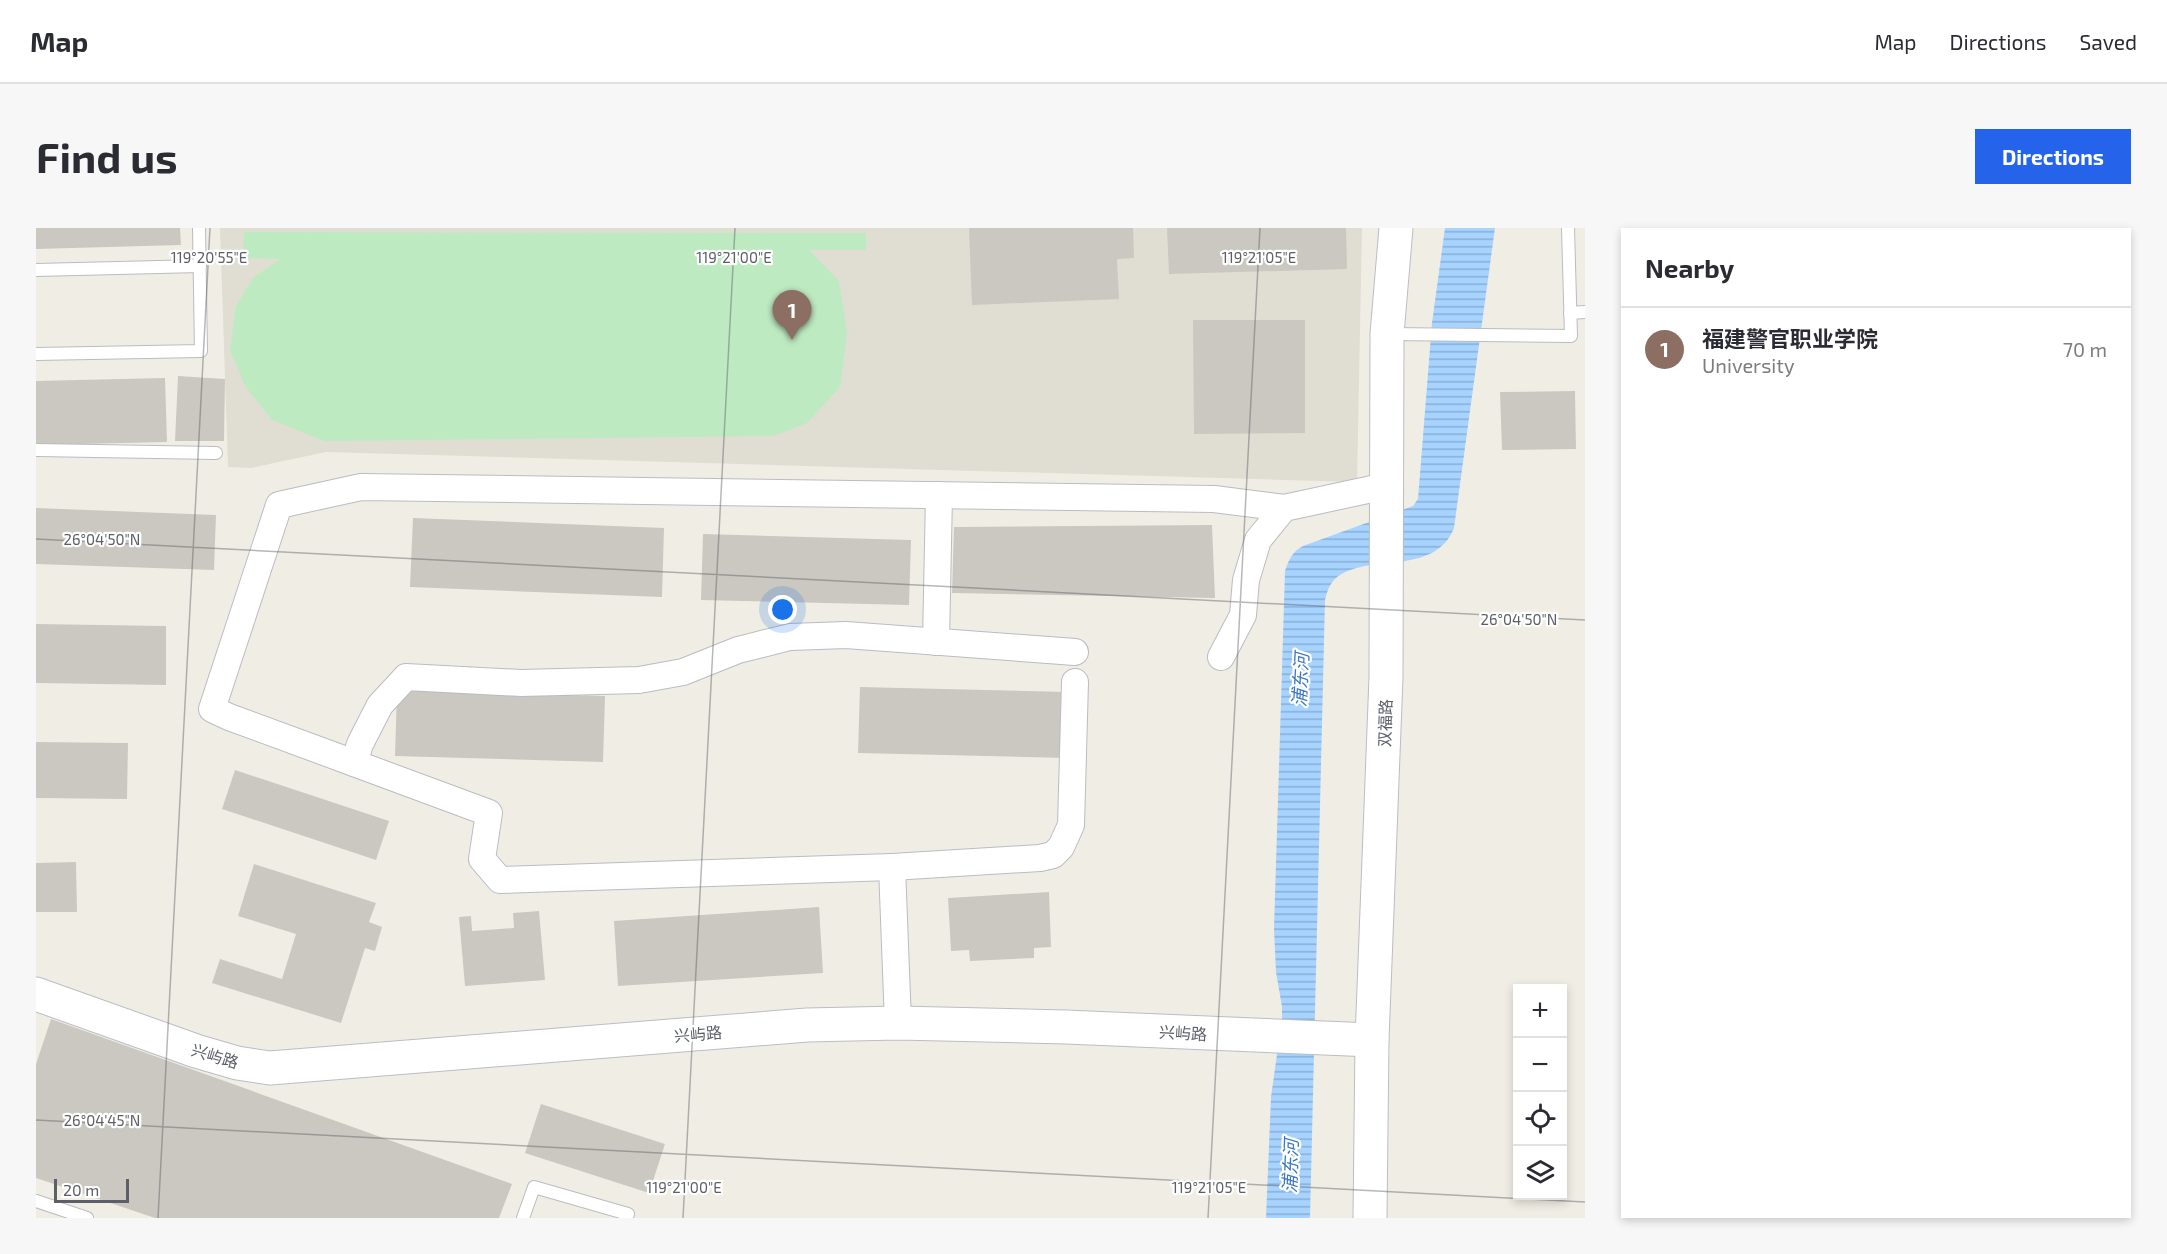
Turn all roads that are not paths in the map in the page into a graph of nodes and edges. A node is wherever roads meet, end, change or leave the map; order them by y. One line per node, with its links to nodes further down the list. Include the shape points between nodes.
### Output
1 (199, 228): 4 (lane)
2 (1396, 228): 8 (street, 双福路)
3 (1568, 228): 7 (lane)
4 (200, 266): 5 (lane); 9 (lane, via 201,351)
5 (36, 270)
6 (1585, 312): 7 (lane)
7 (1570, 313): 8 (lane, via 1571,336)
8 (1387, 334): 13 (street, 双福路)
9 (36, 354)
10 (36, 450): 11 (lane)
11 (216, 453)
12 (939, 495): 14 (street, via 1214,499); 15 (street); 19 (street, via 361,487 279,505 212,709)
13 (1386, 496): 14 (street); 23 (street, 双福路, via 1386,677)
14 (1284, 508): 17 (street, via 1258,540 1246,580 1243,615)
15 (936, 642): 16 (street); 19 (street, via 846,635 790,637 738,650 683,672 639,680 521,682 406,677 380,705)
16 (1075, 652)
17 (1221, 657)
18 (1075, 682): 20 (street, via 1071,825 1061,847 1053,855 1040,858)
19 (354, 763): 20 (street, via 489,813 482,859 500,879)
20 (892, 867): 22 (street)
21 (36, 994): 22 (street, 兴屿路, via 204,1053 270,1068 807,1025)
22 (898, 1023): 23 (street, 兴屿路)
23 (1372, 1040): 28 (street, 双福路)
24 (36, 1201): 26 (lane)
25 (628, 1214): 27 (lane, via 534,1187)
26 (87, 1218)
27 (523, 1218)
28 (1370, 1218)

